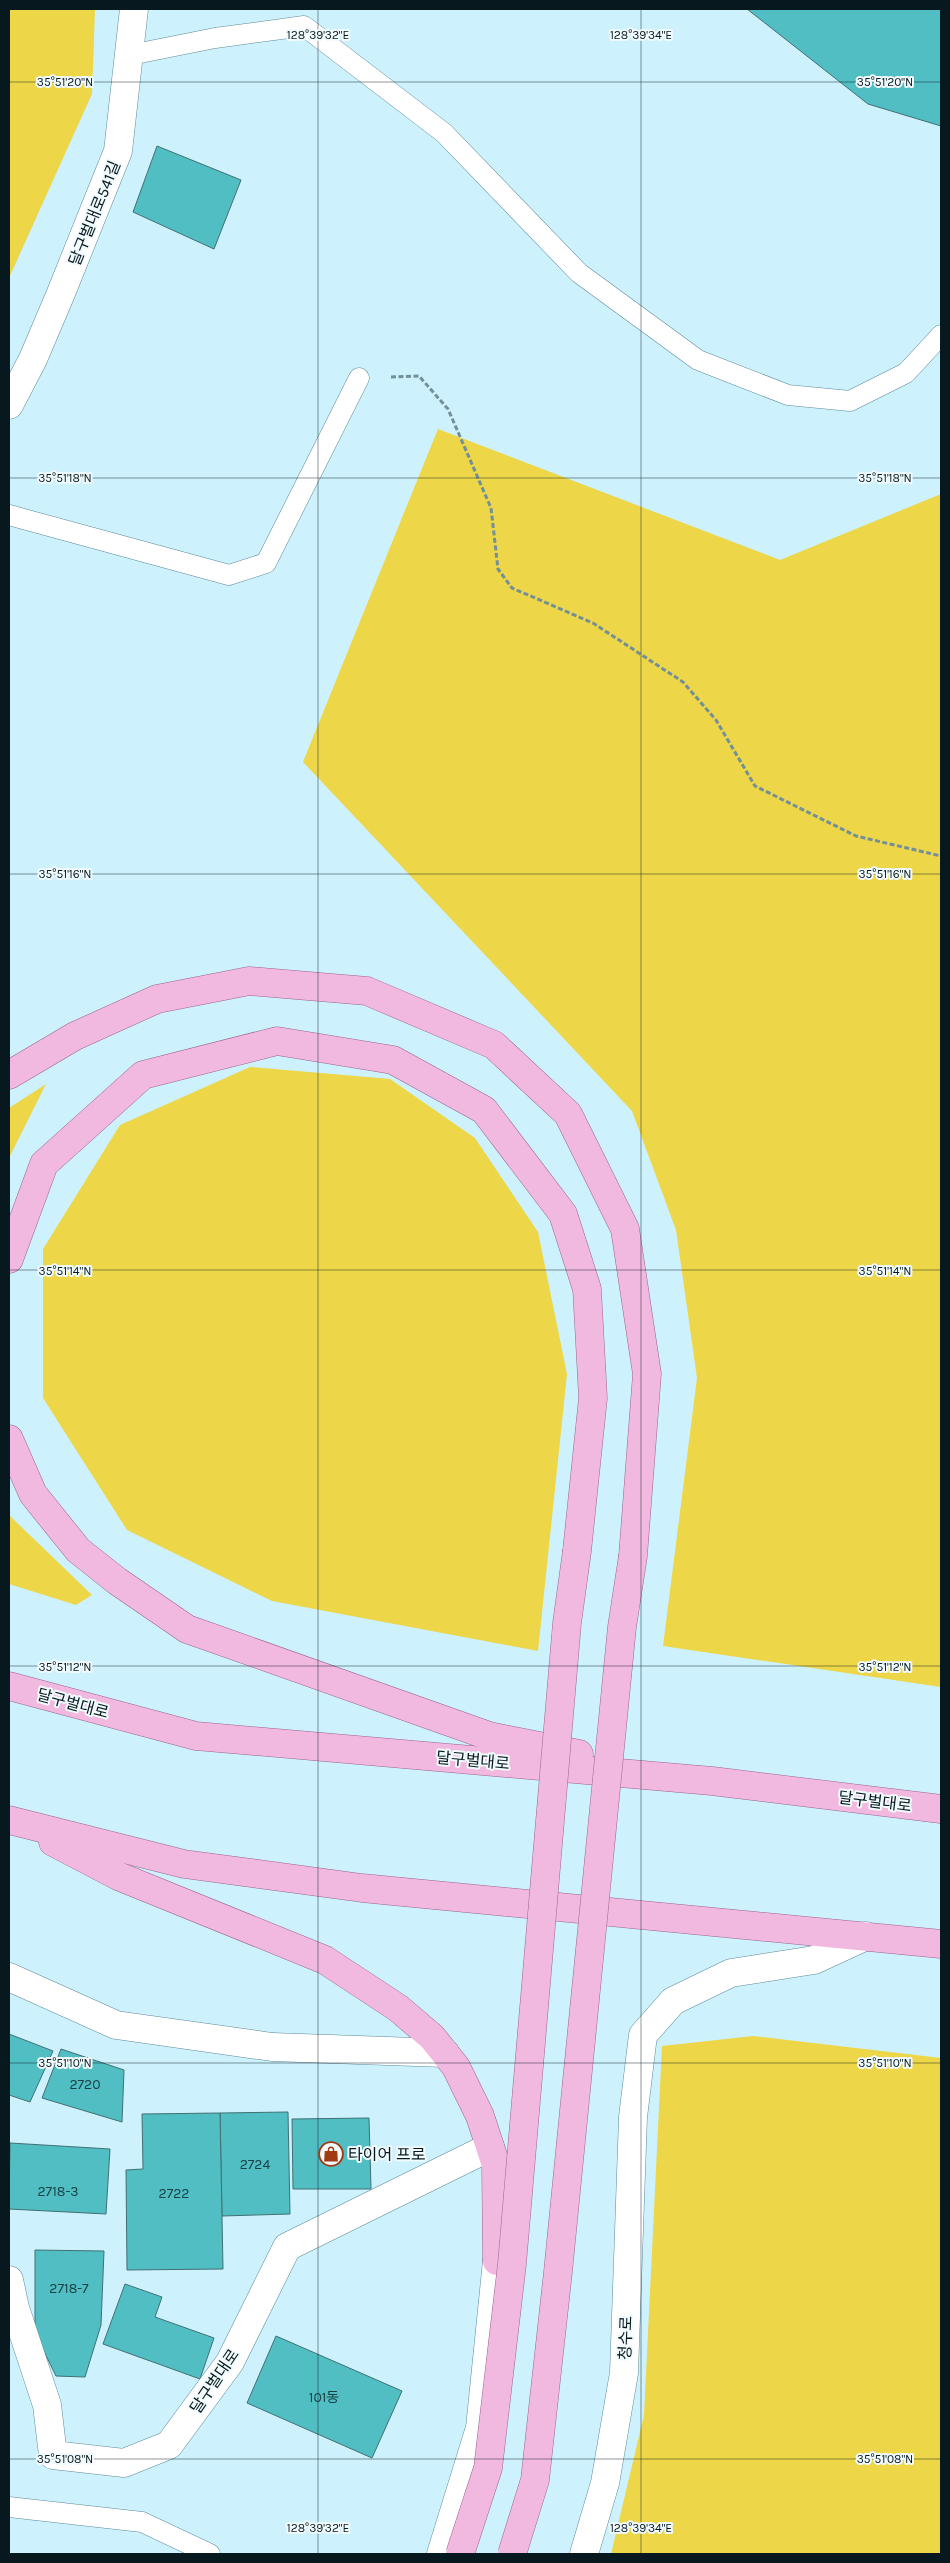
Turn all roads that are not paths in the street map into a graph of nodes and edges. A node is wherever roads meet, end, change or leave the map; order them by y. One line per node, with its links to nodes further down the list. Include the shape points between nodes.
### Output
1 (134, 9): 2 (street, 달구벌대로541길)
2 (130, 55): 3 (lane, via 215,38 304,26 444,132 579,273 698,360 788,395 850,401 906,373); 5 (street, 달구벌대로541길, via 118,151 47,326)
3 (941, 335)
4 (359, 378): 6 (lane, via 266,563 229,575)
5 (9, 405)
6 (9, 515)
7 (9, 1075): 25 (main road, bridge, via 75,1036 157,999 249,981 367,991 494,1046 568,1114 625,1229 647,1374 633,1556 622,1627 535,2480)
8 (9, 1259): 24 (main road, bridge, via 44,1164 143,1075 277,1041 393,1060 484,1110 563,1214 587,1289 593,1398 567,1623 511,2274 488,2468)
9 (9, 1440): 11 (main road, via 33,1494 78,1550 187,1629 489,1736)
10 (9, 1686): 11 (main road, 달구벌대로, via 196,1736)
11 (712, 1781): 12 (main road, 달구벌대로)
12 (941, 1809)
13 (12, 1821): 14 (main road, via 184,1864 362,1888); 17 (main road, via 118,1876 325,1960 398,2008)
14 (866, 1936): 15 (main road); 26 (street, 청수로, via 814,1960 732,1973 673,2001 643,2035 633,2117 624,2373 605,2482)
15 (941, 1944)
16 (9, 1977): 17 (street, via 116,2025 272,2048)
17 (445, 2053): 18 (main road, via 456,2067 480,2116)
18 (490, 2147): 19 (main road, via 496,2165); 20 (street, 달구벌대로, via 287,2247 230,2362 169,2446 124,2463 53,2455 47,2405)
19 (498, 2261): 23 (street, via 480,2428)
20 (9, 2280)
21 (9, 2508): 22 (lane, via 142,2522)
22 (210, 2554)
23 (441, 2554)
24 (460, 2554)
25 (512, 2554)
26 (584, 2554)

